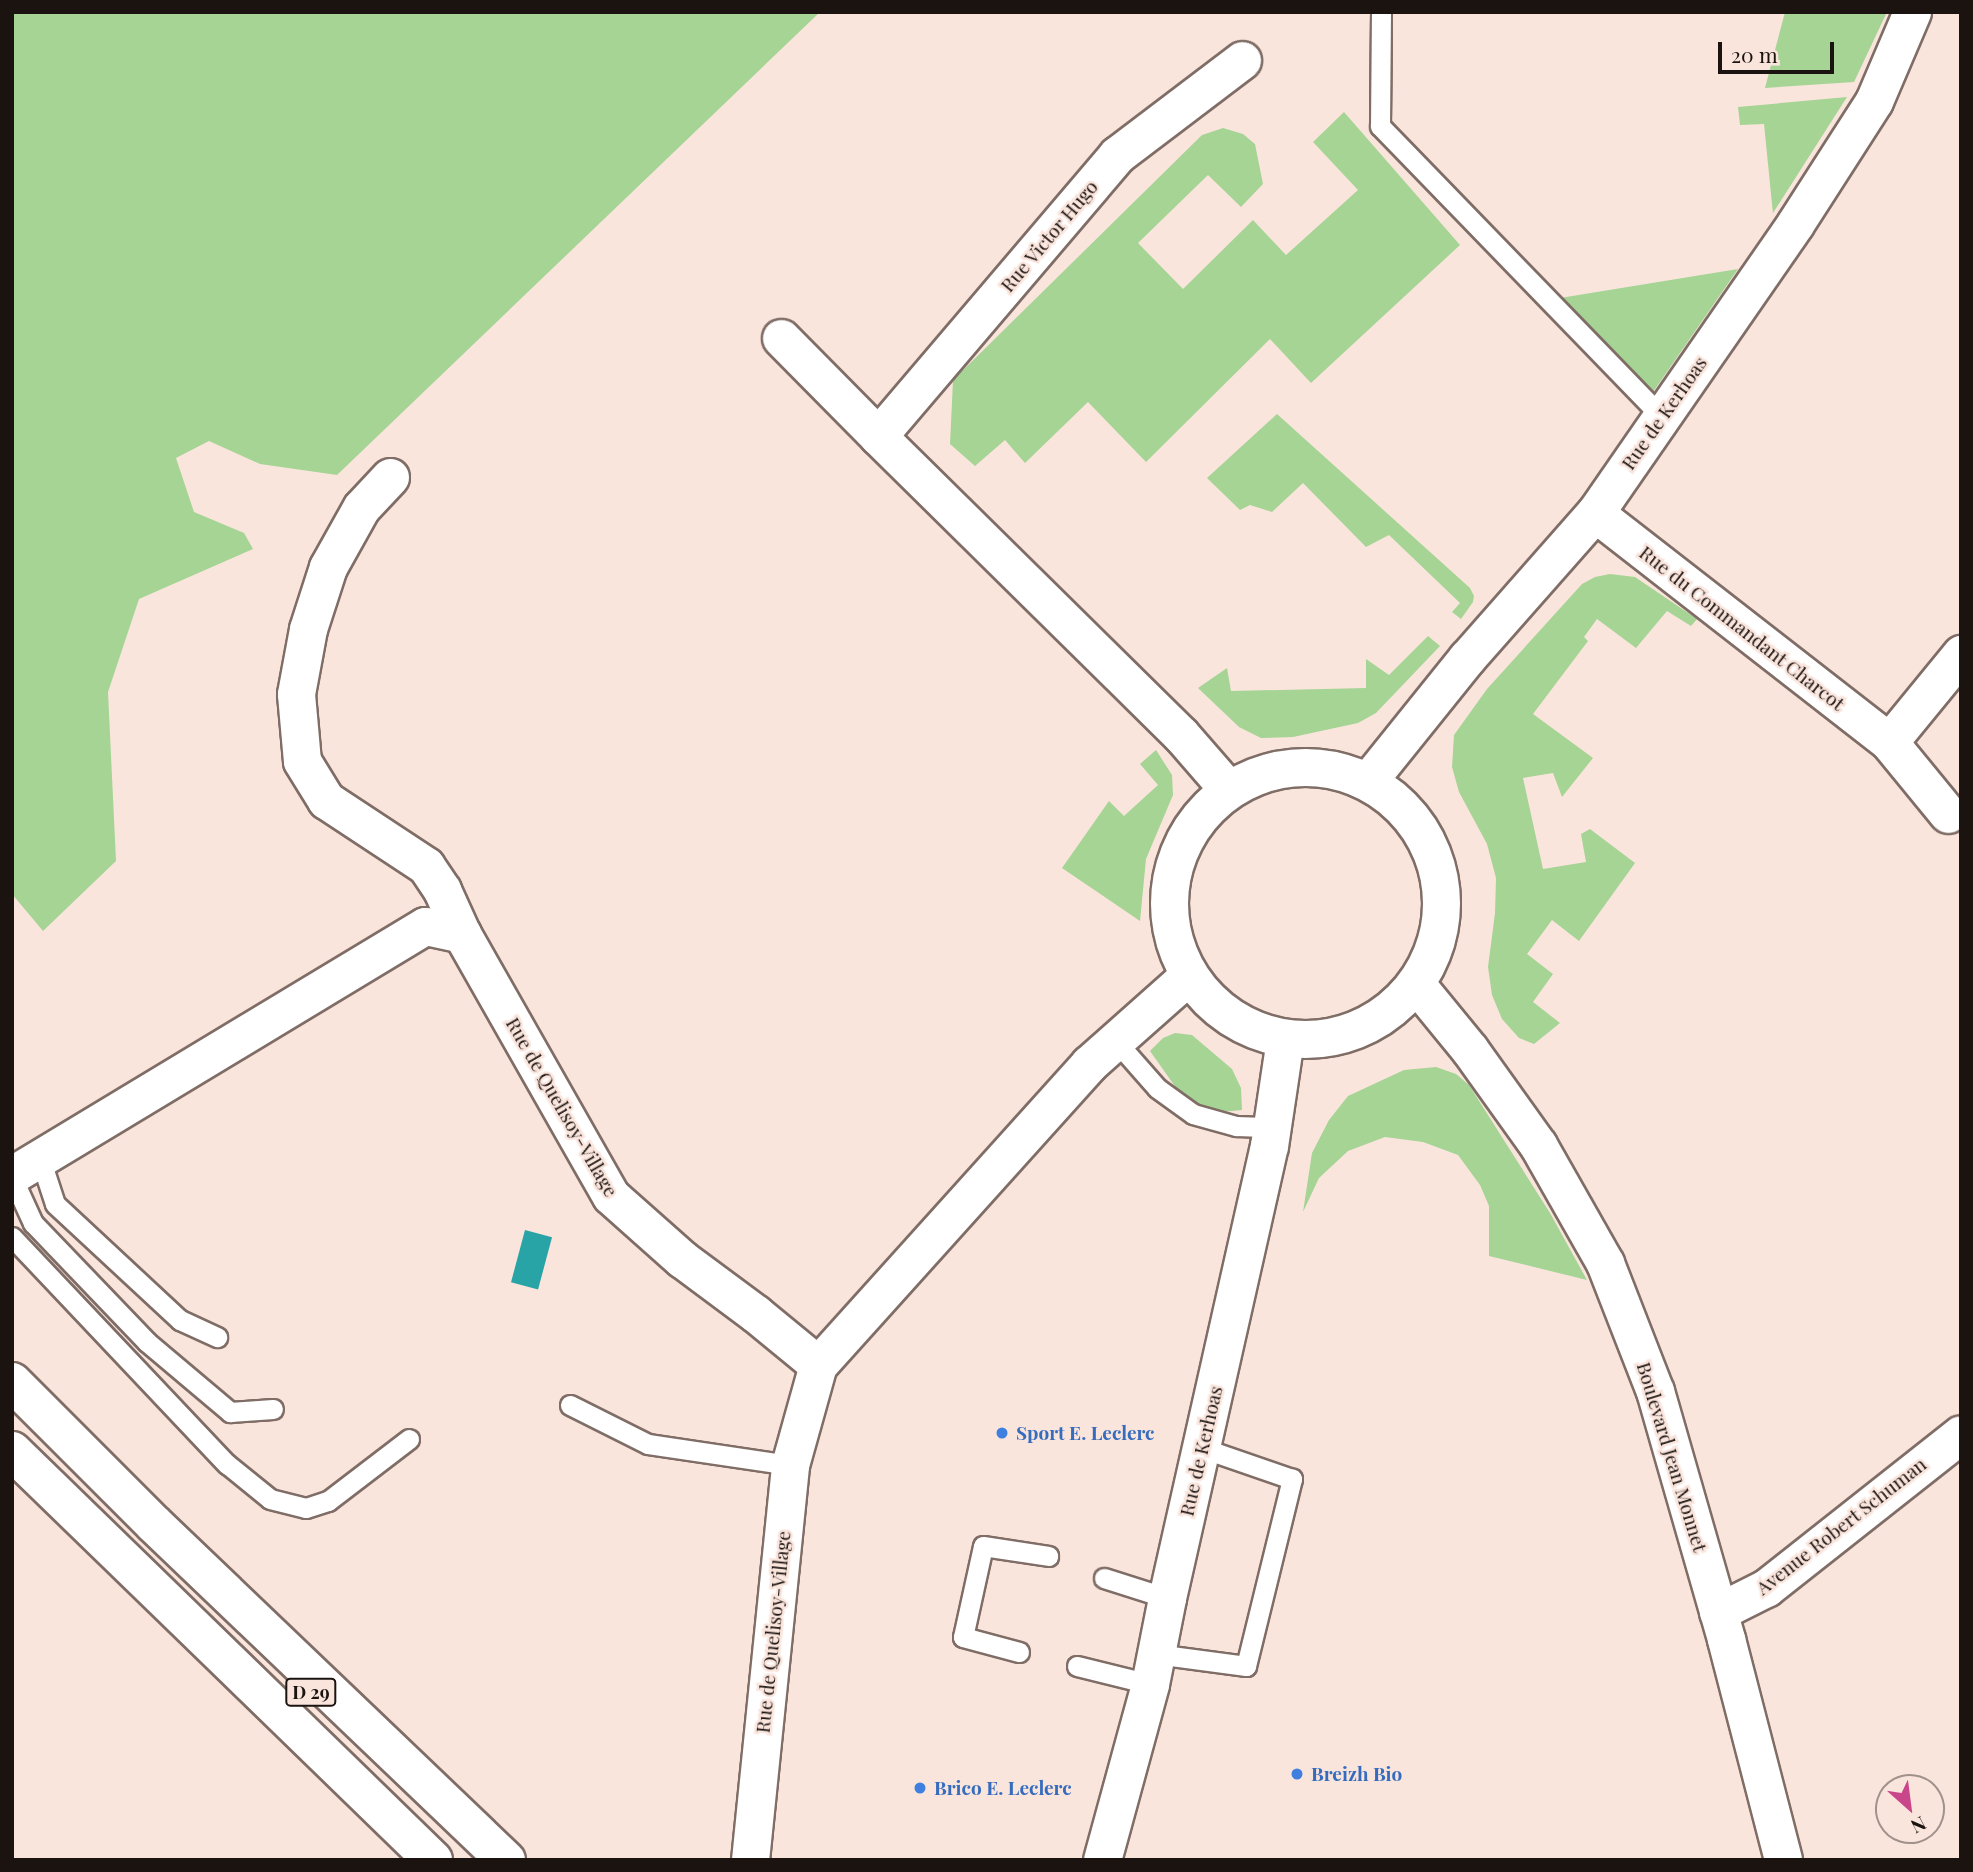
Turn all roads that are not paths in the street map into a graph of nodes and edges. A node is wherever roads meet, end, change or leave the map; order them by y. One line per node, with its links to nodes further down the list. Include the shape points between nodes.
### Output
1 (1381, 12): 5 (lane, via 1380,126)
2 (1912, 12): 5 (street, Rue de Kerhoas, via 1874,101)
3 (1242, 60): 6 (street, Rue Victor Hugo, via 1117,155)
4 (781, 338): 6 (street)
5 (1662, 416): 8 (street, Rue de Kerhoas)
6 (878, 436): 12 (street, via 1181,736)
7 (390, 477): 14 (street, Rue de Quelisoy-Village, via 361,508 328,567 307,629 296,694 302,761 326,800 426,866)
8 (1595, 513): 10 (street, Rue du Commandant Charcot); 11 (street, Rue de Kerhoas)
9 (1961, 654): 10 (street)
10 (1889, 742): 13 (street, Rue du Commandant Charcot)
11 (1368, 781): 12 (street, via 1329,768 1288,767); 16 (street, via 1406,809 1432,849 1443,895 1437,942)
12 (1228, 789): 15 (street, via 1190,829 1174,864 1168,902 1173,940)
13 (1948, 814)
14 (462, 934): 20 (street, via 425,926); 23 (street, Rue de Quelisoy-Village, via 611,1196 682,1259)
15 (1188, 976): 17 (street, Rue de Quelisoy-Village); 18 (street, via 1214,1006 1247,1027)
16 (1416, 984): 18 (street, via 1390,1011 1358,1030 1322,1039); 37 (street, Boulevard Jean Monnet, via 1471,1050 1538,1144 1605,1263 1655,1391)
17 (1115, 1039): 19 (lane, via 1157,1088 1193,1114 1236,1126); 23 (street, Rue de Quelisoy-Village)
18 (1285, 1039): 19 (street, Rue de Kerhoas)
19 (1272, 1127): 29 (street, Rue de Kerhoas)
20 (22, 1170): 22 (lane, via 180,1320); 26 (lane, via 33,1223 148,1342 230,1412)
21 (12, 1237): 28 (lane, via 227,1464 270,1499 306,1508 328,1502)
22 (217, 1337)
23 (818, 1365): 31 (street, Rue de Quelisoy-Village)
24 (12, 1382): 32 (main road, D 29)
25 (570, 1405): 31 (lane, via 648,1444)
26 (273, 1409)
27 (1961, 1433): 37 (street, Avenue Robert Schuman, via 1766,1588)
28 (409, 1439)
29 (1202, 1448): 36 (street, Rue de Kerhoas); 40 (lane, via 1292,1479 1246,1666)
30 (12, 1451): 33 (main road, D 29)
31 (790, 1465): 45 (street, Rue de Quelisoy-Village)
32 (154, 1524): 43 (main road, D 29); 44 (main road)
33 (112, 1549): 41 (main road); 42 (main road, D 29)
34 (1048, 1556): 38 (lane, via 984,1546 963,1637)
35 (1104, 1578): 36 (lane)
36 (1167, 1598): 40 (street, Rue de Kerhoas)
37 (1718, 1612): 47 (street, Boulevard Jean Monnet)
38 (1019, 1652)
39 (1077, 1666): 40 (lane)
40 (1153, 1669): 46 (street, Rue de Kerhoas)
41 (397, 1860)
42 (433, 1860)
43 (469, 1860)
44 (506, 1860)
45 (750, 1860)
46 (1102, 1860)
47 (1783, 1860)

